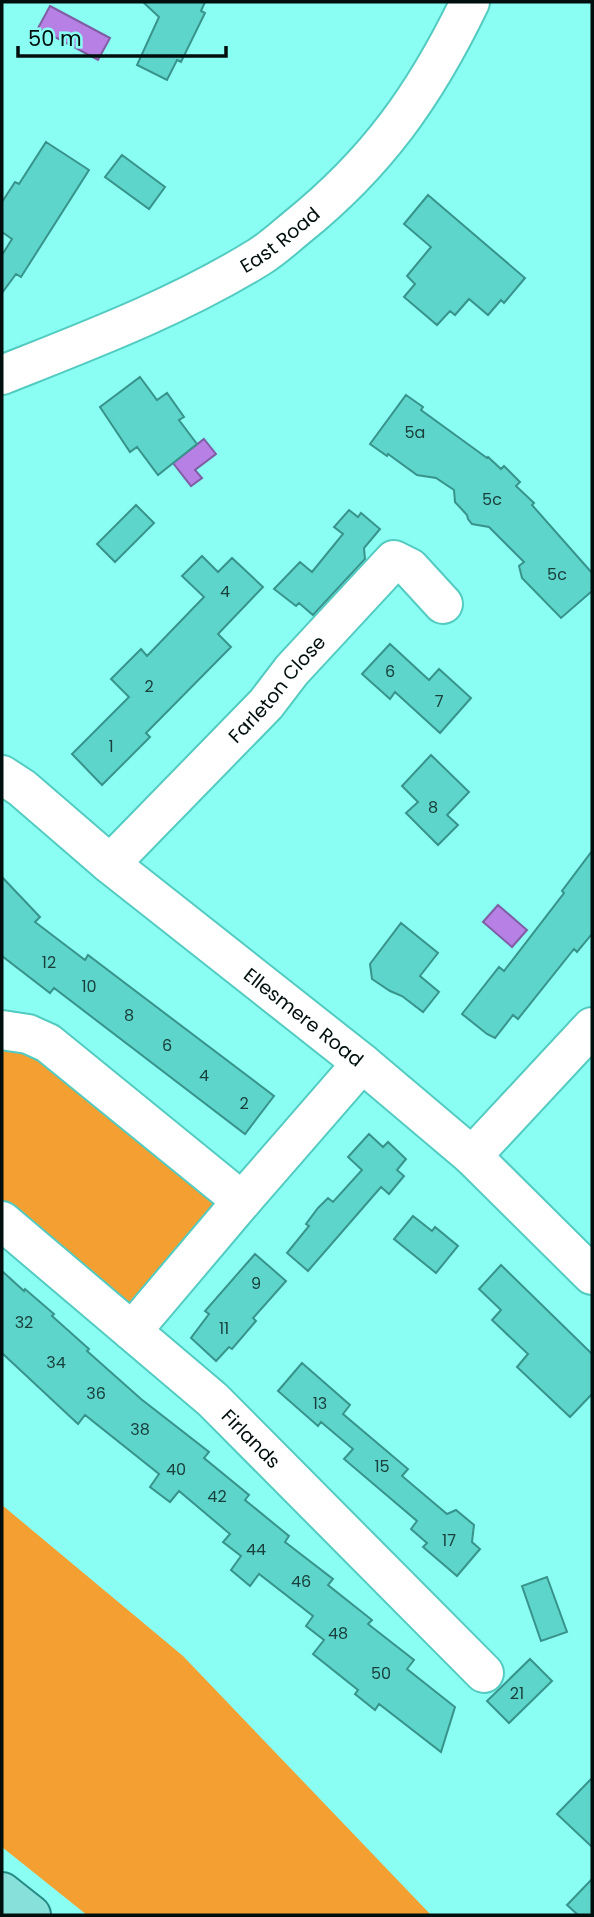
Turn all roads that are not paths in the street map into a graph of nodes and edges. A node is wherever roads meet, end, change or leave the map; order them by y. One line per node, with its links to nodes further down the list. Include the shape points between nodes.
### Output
1 (470, 2): 2 (street, East Road, via 405,117 360,170 261,256 191,296)
2 (2, 375)
3 (443, 604): 5 (street, Farleton Close, via 410,568 394,560 266,704)
4 (2, 775): 5 (street, Ellesmere Road)
5 (110, 864): 8 (street, Ellesmere Road)
6 (592, 1027): 9 (street)
7 (2, 1030): 10 (street, via 28,1034 48,1044)
8 (362, 1063): 9 (street, Ellesmere Road); 10 (street)
9 (472, 1156): 12 (street, Ellesmere Road)
10 (242, 1201): 13 (street)
11 (2, 1221): 13 (street, Firlands)
12 (592, 1275)
13 (132, 1331): 14 (street, Firlands, via 212,1400)
14 (484, 1673)
15 (2, 1892): 16 (main road)
16 (31, 1915)

